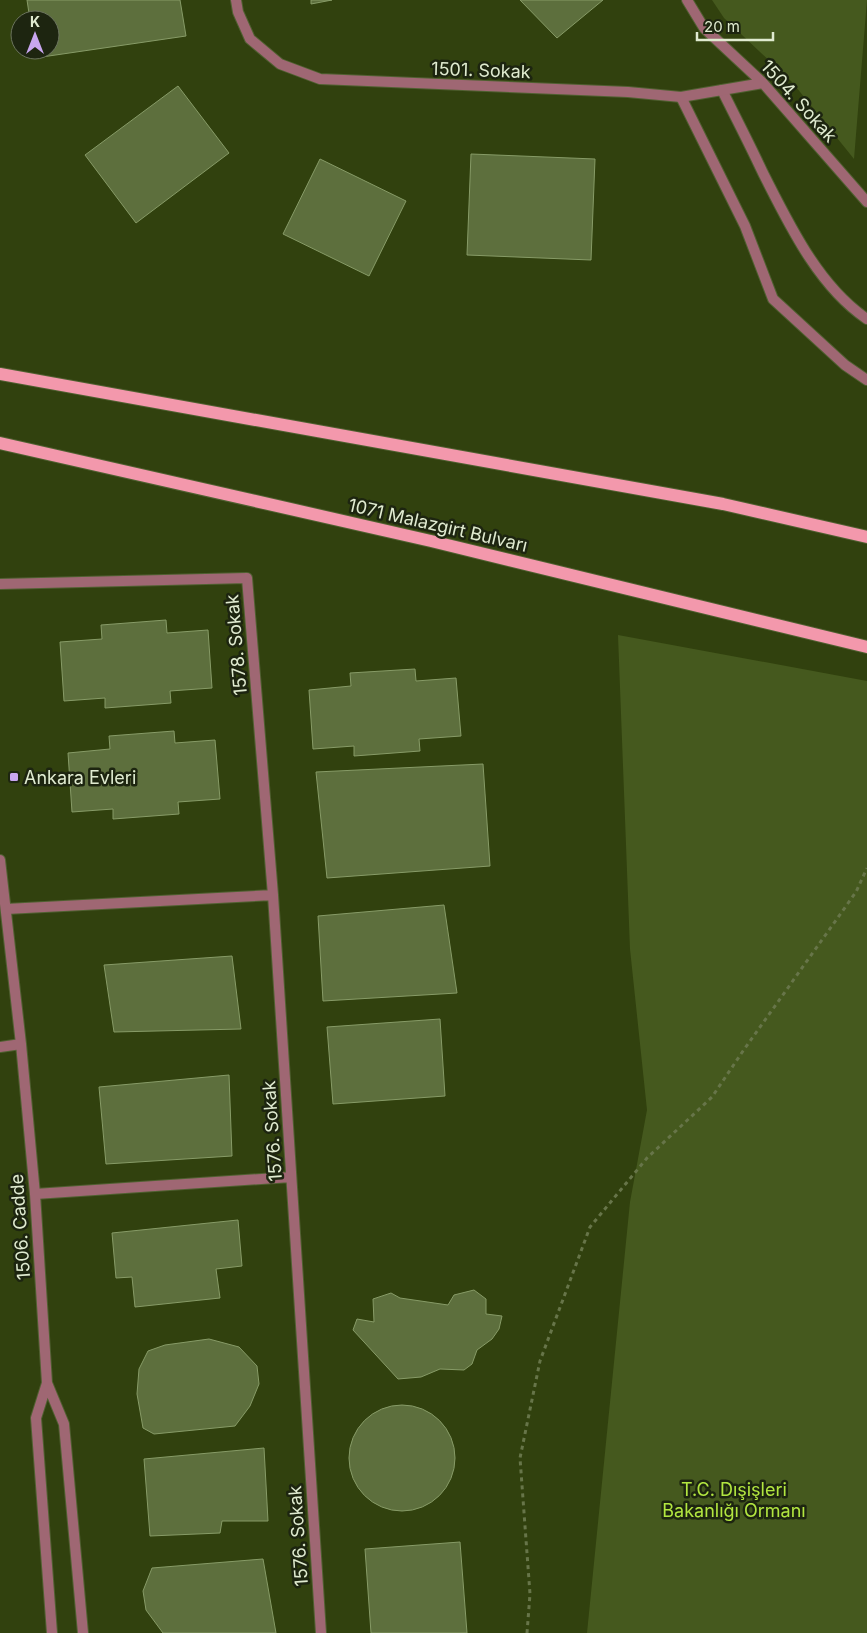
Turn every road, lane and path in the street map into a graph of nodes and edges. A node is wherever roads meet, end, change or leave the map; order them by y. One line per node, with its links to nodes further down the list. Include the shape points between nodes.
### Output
1 (236, 0): 5 (street, 1501. Sokak, via 250,39 280,64 320,79)
2 (687, 0): 3 (street, 1504. Sokak, via 704,28)
3 (763, 83): 4 (street, 1501. Sokak); 6 (street, 1504. Sokak)
4 (722, 90): 5 (street, 1501. Sokak); 7 (street, via 787,220 812,260 840,295)
5 (681, 97): 9 (street, via 745,226 773,298 845,365)
6 (867, 202)
7 (867, 319)
8 (0, 374): 11 (main road, via 723,504)
9 (867, 380)
10 (0, 443): 13 (main road, 1071 Malazgirt Bulvarı, via 431,541)
11 (867, 537)
12 (0, 584): 16 (street, 1578. Sokak, via 247,578)
13 (867, 647)
14 (0, 860): 17 (street, 1506. Cadde)
15 (867, 868): 26 (path, via 856,892 712,1097 647,1158 590,1228 540,1361 520,1458 530,1594)
16 (273, 895): 17 (street); 20 (street, 1576. Sokak)
17 (6, 909): 18 (street, 1506. Cadde)
18 (21, 1044): 19 (street); 21 (street, 1506. Cadde)
19 (0, 1047)
20 (292, 1177): 21 (street); 25 (street, 1576. Sokak)
21 (35, 1194): 22 (street, 1506. Cadde)
22 (47, 1383): 23 (street, 1506. Cadde, via 36,1418); 24 (street, 1506. Cadde, via 64,1424)
23 (52, 1633)
24 (83, 1633)
25 (321, 1633)
26 (527, 1633)

